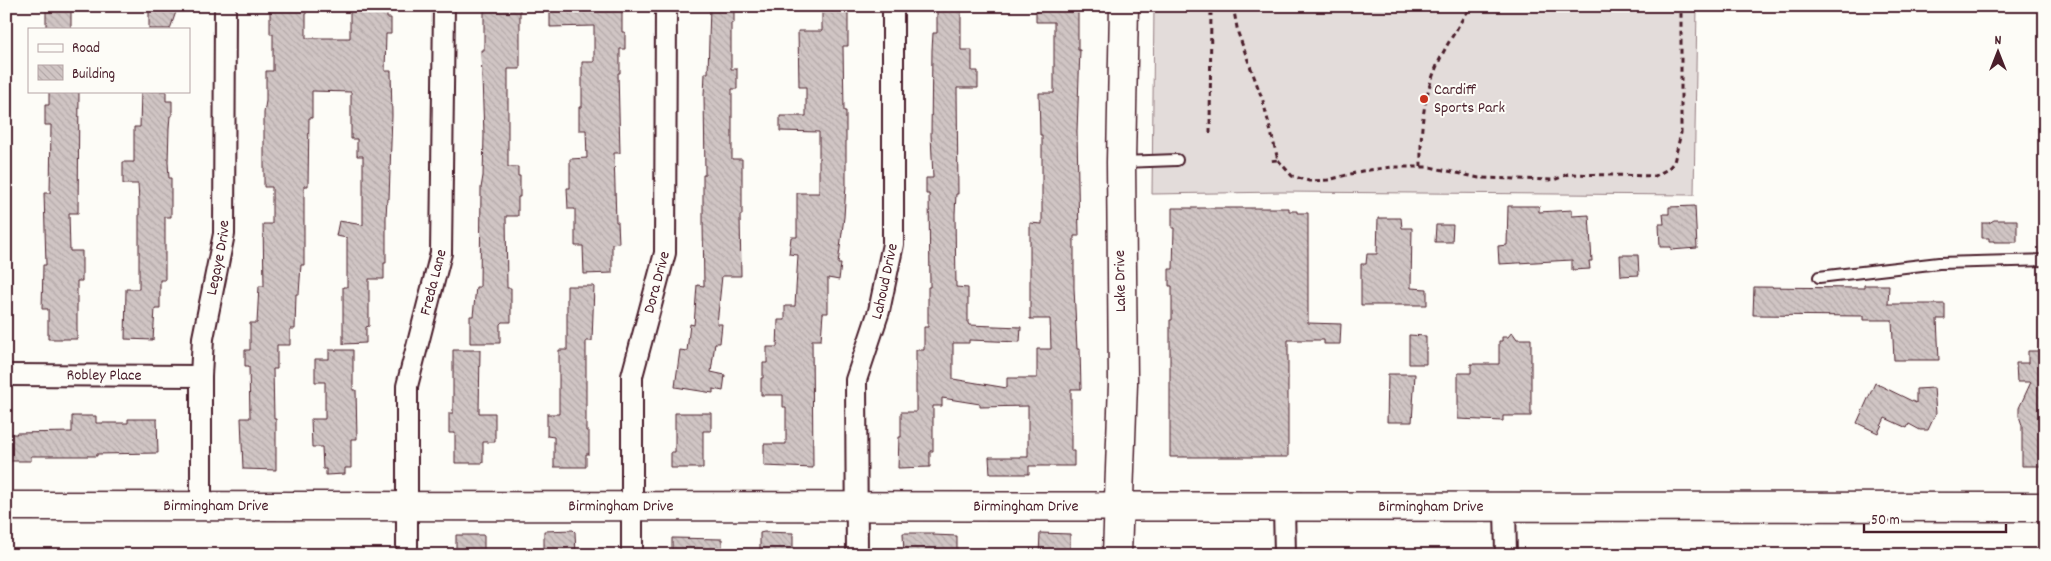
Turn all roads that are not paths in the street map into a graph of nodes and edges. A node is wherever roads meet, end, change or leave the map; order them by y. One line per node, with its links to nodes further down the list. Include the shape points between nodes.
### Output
1 (225, 6): 11 (street, Legaye Drive, via 224,234 203,338)
2 (444, 6): 15 (street, Freda Lane, via 441,253 406,386)
3 (666, 6): 13 (street, Dora Drive, via 665,253 632,376)
4 (893, 6): 16 (street, Lahoud Drive, via 893,244 879,311 856,380)
5 (1124, 6): 7 (main road, Lake Drive)
6 (1177, 160): 7 (lane)
7 (1121, 162): 17 (main road, Lake Drive, via 1123,383)
8 (2045, 260): 9 (lane, via 1940,263)
9 (1819, 277)
10 (6, 375): 11 (street, Robley Place)
11 (201, 376): 14 (street, Legaye Drive)
12 (6, 506): 14 (main road, Birmingham Drive)
13 (632, 506): 15 (main road, Birmingham Drive); 16 (main road, Birmingham Drive); 22 (street, Dora Drive)
14 (201, 507): 15 (main road, Birmingham Drive)
15 (406, 507): 21 (street, Freda Lane)
16 (856, 507): 17 (main road, Birmingham Drive); 23 (street, Lahoud Drive)
17 (1119, 507): 18 (main road, Birmingham Drive); 24 (main road, Lake Drive)
18 (1284, 507): 19 (main road, Birmingham Drive); 25 (street)
19 (1505, 507): 20 (main road, Birmingham Drive); 26 (street)
20 (2045, 507)
21 (406, 555)
22 (632, 555)
23 (857, 555)
24 (1117, 555)
25 (1285, 555)
26 (1506, 555)

